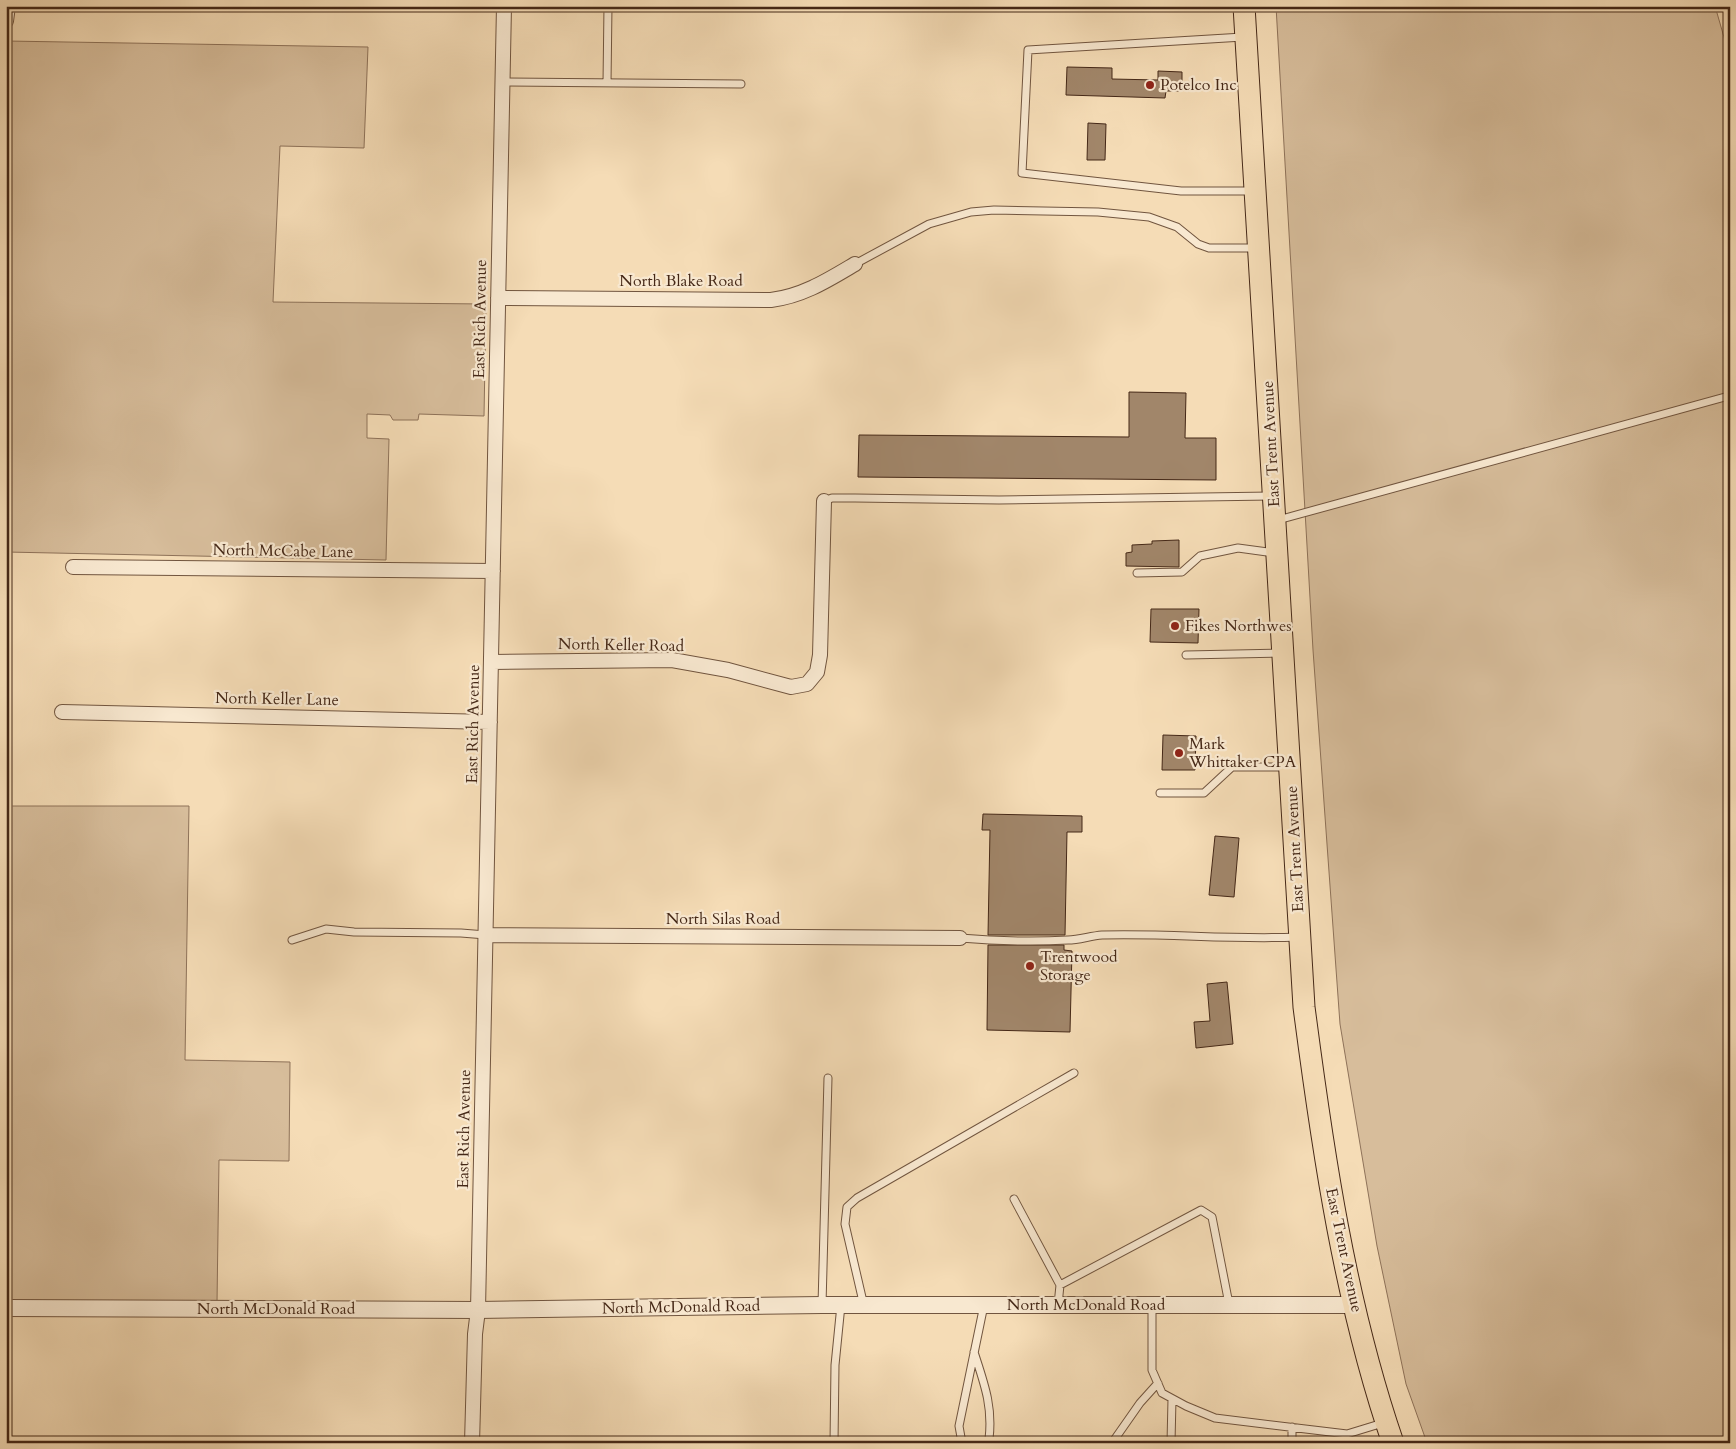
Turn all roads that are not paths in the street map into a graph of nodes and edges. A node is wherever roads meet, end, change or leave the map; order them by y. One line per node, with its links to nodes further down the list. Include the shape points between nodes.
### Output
1 (8, 6): 5 (street)
2 (504, 6): 7 (street, East Rich Avenue)
3 (608, 6): 8 (lane)
4 (1244, 6): 6 (main road, East Trent Avenue)
5 (7, 21)
6 (1246, 36): 10 (main road, East Trent Avenue); 10 (lane, via 1028,50 1022,173 1182,191)
7 (502, 82): 8 (lane); 13 (street, East Rich Avenue)
8 (607, 83): 9 (lane)
9 (741, 84)
10 (1256, 191): 11 (main road, East Trent Avenue)
11 (1260, 248): 12 (lane, via 1209,248 1198,244 1177,227 1149,217 1098,212 994,210 971,212 929,224); 15 (main road, East Trent Avenue)
12 (855, 264): 13 (street, North Blake Road, via 806,291 780,299)
13 (498, 298): 20 (street, East Rich Avenue)
14 (1730, 398): 17 (lane)
15 (1274, 496): 16 (lane, via 999,500 855,498); 17 (main road, East Trent Avenue)
16 (824, 501): 24 (street, North Keller Road, via 820,655 817,672 807,684 791,687 728,670 672,660)
17 (1276, 521): 18 (main road, East Trent Avenue)
18 (1278, 553): 21 (lane, via 1238,548 1200,556 1182,572); 22 (main road, East Trent Avenue)
19 (73, 567): 20 (street, North McCabe Lane)
20 (493, 571): 24 (street, East Rich Avenue)
21 (1137, 573)
22 (1283, 653): 23 (lane); 27 (main road, East Trent Avenue)
23 (1186, 654)
24 (492, 662): 26 (street, East Rich Avenue)
25 (62, 712): 26 (street, North Keller Lane)
26 (490, 722): 29 (street, East Rich Avenue)
27 (1290, 766): 28 (lane, via 1232,767 1204,793); 30 (main road, East Trent Avenue)
28 (1160, 793)
29 (486, 935): 31 (street, North Silas Road); 32 (lane, via 326,929); 46 (street, East Rich Avenue)
30 (1300, 937): 31 (lane, via 1100,935 1069,940); 43 (main road, East Trent Avenue, via 1304,1007 1324,1157)
31 (960, 938)
32 (292, 940)
33 (1074, 1073): 44 (lane, via 847,1206 844,1224)
34 (828, 1078): 37 (lane)
35 (1014, 1198): 36 (lane)
36 (1060, 1284): 40 (lane); 42 (lane, via 1201,1210 1212,1217)
37 (822, 1305): 38 (street, North McDonald Road); 46 (street, North McDonald Road)
38 (841, 1305): 44 (street, North McDonald Road); 53 (lane, via 835,1364)
39 (984, 1305): 40 (street, North McDonald Road); 44 (street, North McDonald Road); 47 (lane)
40 (1058, 1305): 41 (street, North McDonald Road)
41 (1152, 1305): 42 (street, North McDonald Road); 48 (lane, via 1152,1370)
42 (1229, 1305): 43 (street, North McDonald Road)
43 (1355, 1305): 50 (main road, East Trent Avenue)
44 (864, 1306)
45 (6, 1308): 46 (street, North McDonald Road)
46 (478, 1310): 52 (street, East Rich Avenue)
47 (974, 1352): 54 (lane, via 959,1426); 55 (lane, via 992,1417 989,1439)
48 (1158, 1383): 49 (lane, via 1162,1393); 56 (lane)
49 (1172, 1399): 51 (lane, via 1215,1418); 57 (lane)
50 (1386, 1422): 51 (lane, via 1347,1434); 59 (main road, East Trent Avenue)
51 (1292, 1427): 58 (lane)
52 (472, 1443)
53 (834, 1443)
54 (962, 1443)
55 (984, 1443)
56 (1112, 1443)
57 (1172, 1443)
58 (1292, 1443)
59 (1393, 1443)

